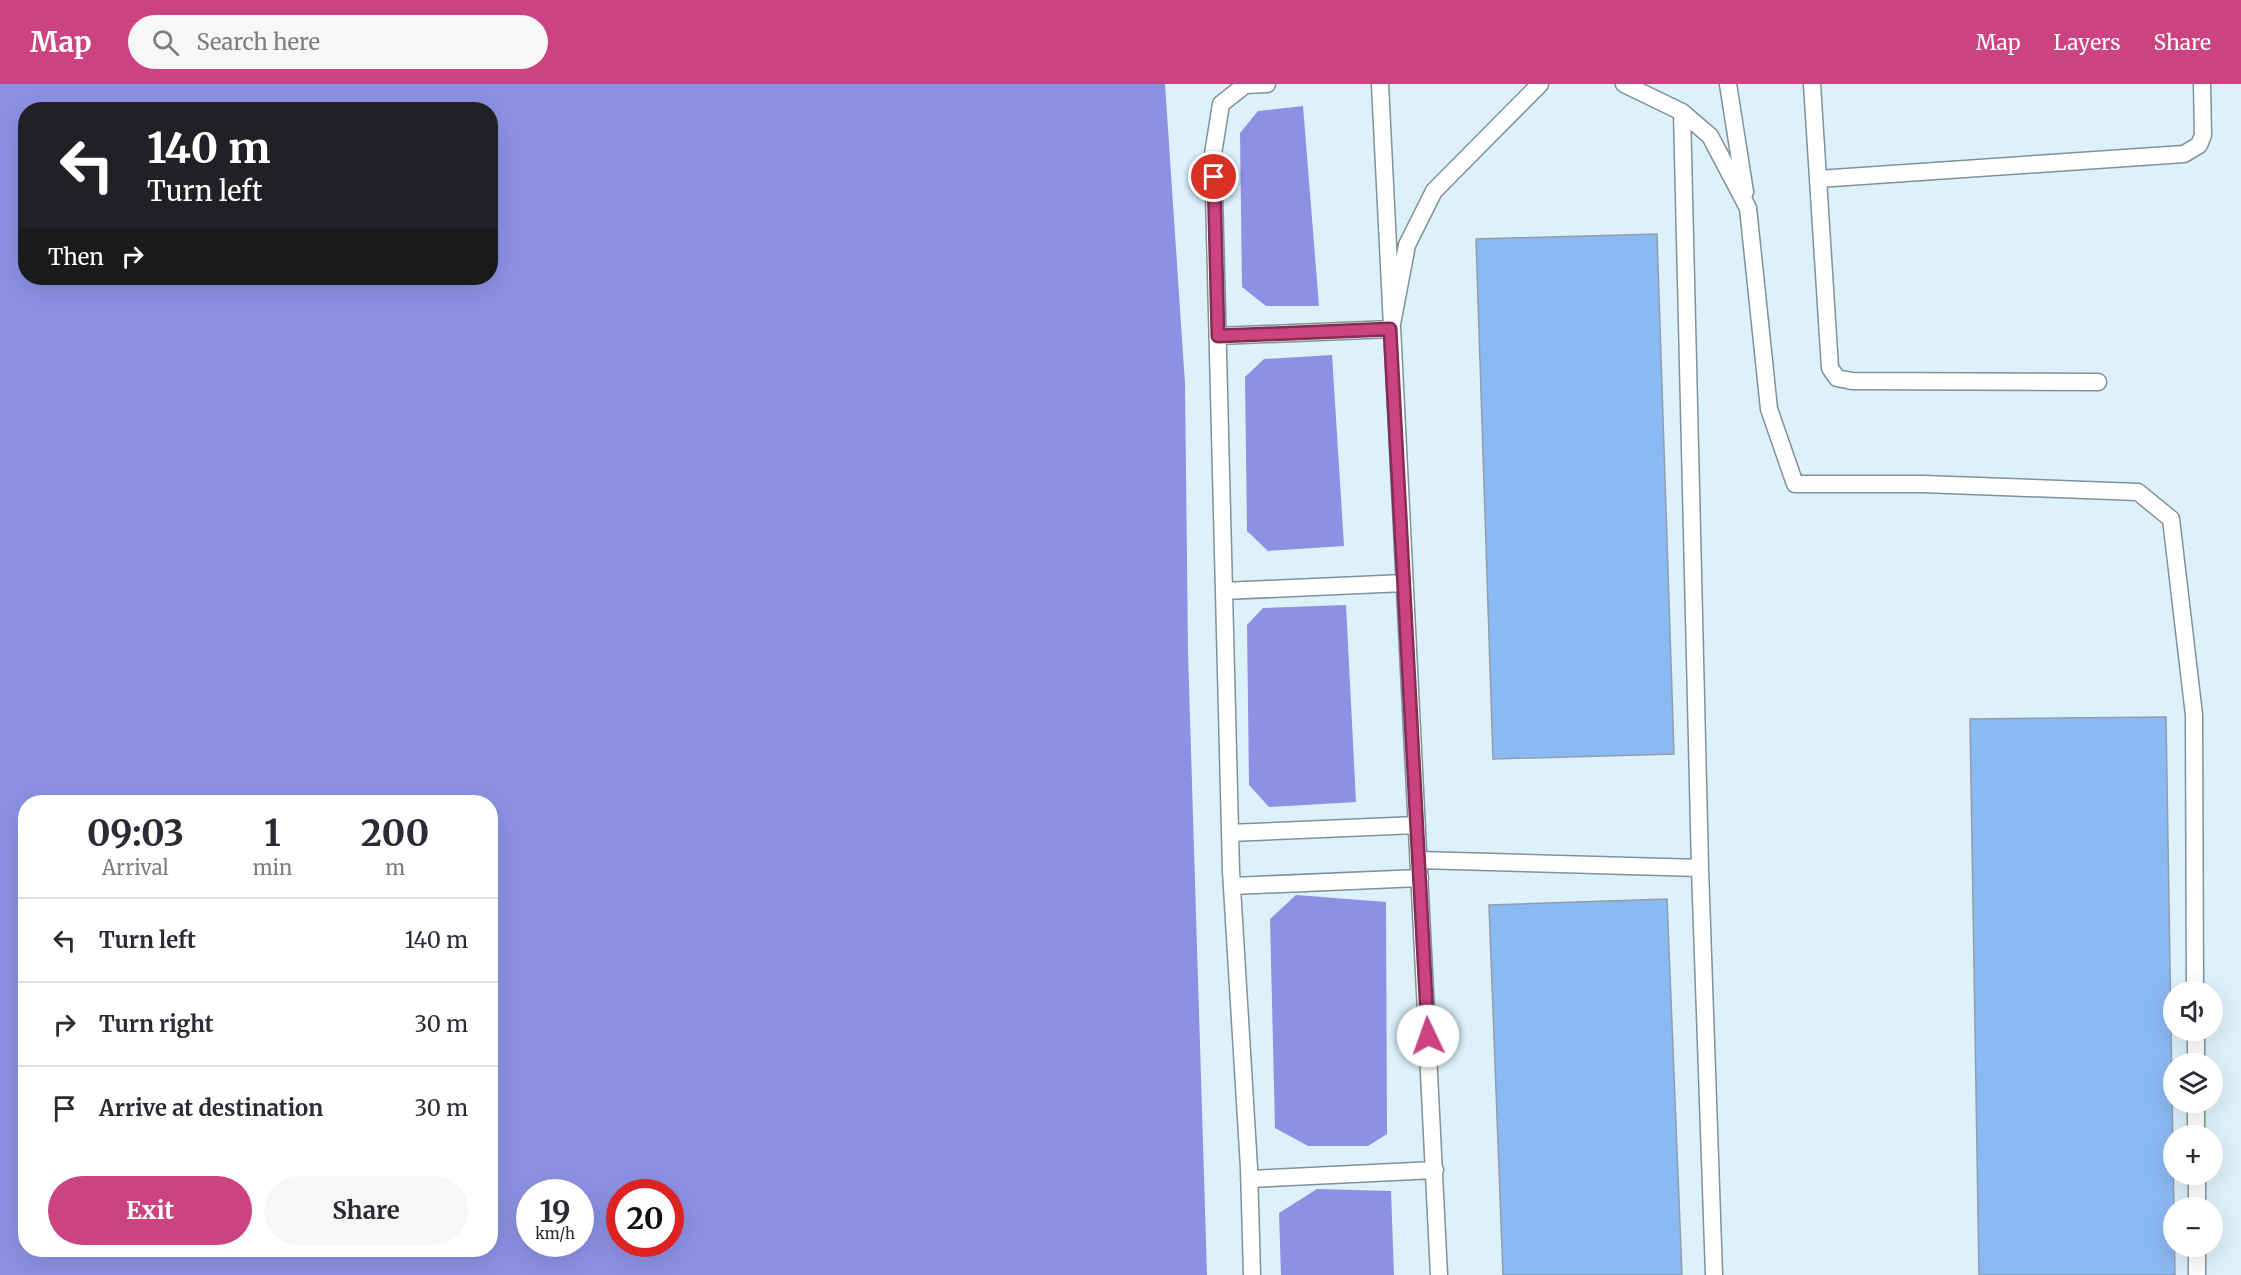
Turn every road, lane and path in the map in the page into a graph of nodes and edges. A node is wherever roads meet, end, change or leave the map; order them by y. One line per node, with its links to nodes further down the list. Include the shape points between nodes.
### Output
1 (1267, 84): 12 (lane, via 1245,85 1221,105 1213,154)
2 (1380, 84): 11 (lane)
3 (1540, 84): 11 (lane, via 1434,192 1407,245)
4 (1624, 84): 8 (lane)
5 (1728, 84): 10 (lane)
6 (1812, 84): 9 (lane)
7 (2202, 84): 9 (lane, via 2204,135 2199,145 2184,154)
8 (1682, 112): 10 (lane, via 1710,136); 19 (lane)
9 (1818, 179): 13 (lane, via 1830,368 1837,378)
10 (1748, 208): 22 (lane, via 1769,409 1795,484 2138,492 2170,519 2194,715)
11 (1390, 329): 12 (lane); 14 (lane)
12 (1218, 336): 15 (lane)
13 (2098, 382)
14 (1404, 583): 15 (lane); 16 (lane)
15 (1224, 591): 17 (lane)
16 (1417, 825): 17 (lane); 18 (lane)
17 (1230, 833): 21 (lane)
18 (1419, 860): 19 (lane); 20 (lane)
19 (1700, 868): 28 (lane)
20 (1420, 878): 21 (lane); 23 (lane)
21 (1232, 886): 24 (lane)
22 (2195, 981)
23 (1435, 1170): 24 (lane); 27 (lane)
24 (1249, 1179): 26 (lane)
25 (2197, 1257): 29 (lane)
26 (1251, 1275)
27 (1439, 1275)
28 (1714, 1275)
29 (2197, 1275)

